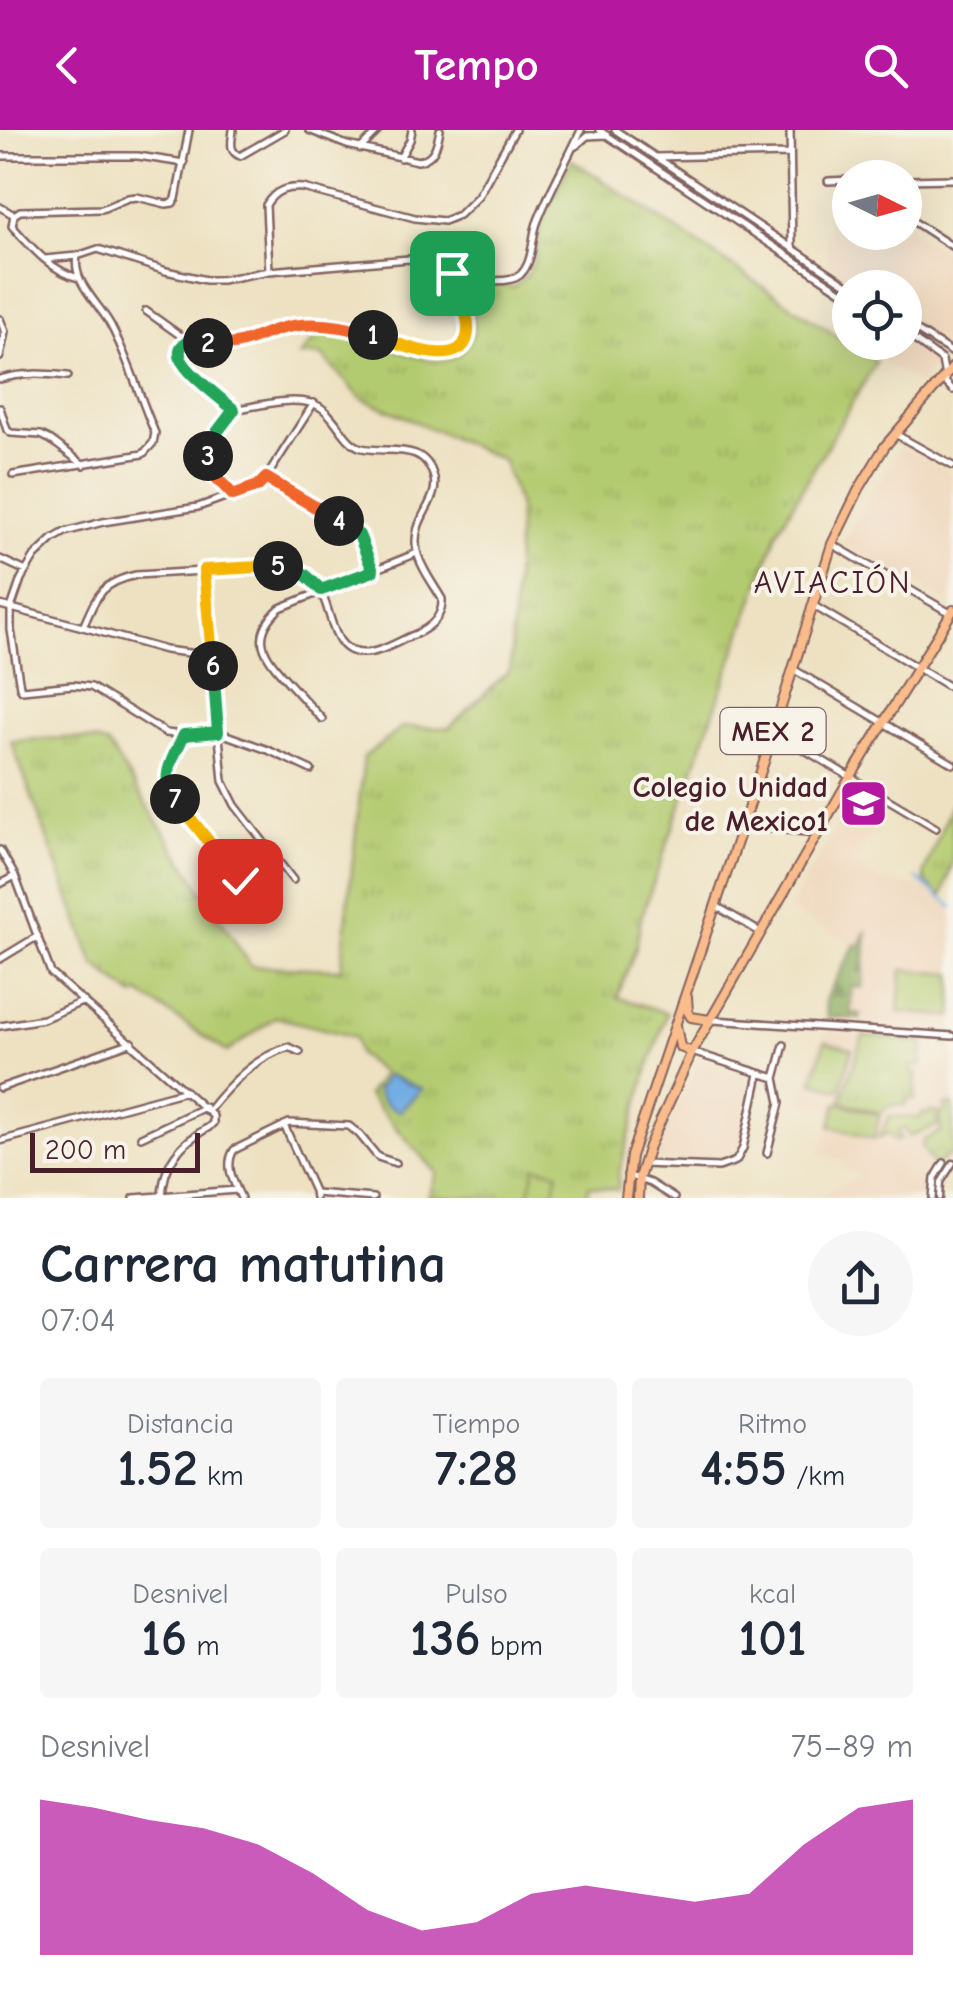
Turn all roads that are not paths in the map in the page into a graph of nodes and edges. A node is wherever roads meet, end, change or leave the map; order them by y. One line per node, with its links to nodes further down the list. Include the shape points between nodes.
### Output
1 (189, 130): 22 (street)
2 (233, 130): 3 (street, via 231,148 240,156)
3 (285, 130)
4 (309, 130): 15 (street)
5 (334, 130): 15 (street)
6 (379, 130): 16 (street)
7 (412, 130): 21 (street)
8 (440, 130): 21 (street, via 425,160)
9 (515, 130): 35 (street, via 469,206 444,221 304,188 278,191 266,205)
10 (580, 130): 17 (street)
11 (599, 130): 14 (street)
12 (615, 130): 20 (street)
13 (790, 130): 18 (street)
14 (606, 135): 17 (street, via 583,138); 33 (street)
15 (329, 139): 16 (street)
16 (360, 148): 21 (street)
17 (571, 152): 36 (street, via 537,222 522,274 504,281)
18 (790, 154): 20 (street); 31 (street)
19 (0, 156): 22 (street, via 138,156)
20 (656, 157): 31 (street)
21 (400, 158)
22 (184, 163): 28 (street, via 173,204 128,198 102,209)
23 (953, 179): 24 (street)
24 (922, 180)
25 (828, 181): 26 (street)
26 (832, 181)
27 (0, 207): 28 (street)
28 (14, 215): 34 (street, via 12,226)
29 (922, 227): 30 (street)
30 (953, 247)
31 (792, 248): 33 (street); 37 (street)
32 (77, 256): 34 (street); 35 (street, via 98,250 206,280); 38 (street)
33 (788, 256): 39 (street)
34 (45, 259): 38 (street)
35 (269, 271): 36 (street, via 408,259)
36 (452, 273): 43 (street, via 468,329 461,346 448,354 332,326 294,326 227,347)
37 (832, 275)
38 (79, 278): 56 (street, via 110,324 154,433 143,454)
39 (832, 285)
40 (146, 311): 43 (street)
41 (0, 319): 46 (street)
42 (922, 334): 45 (street)
43 (188, 341): 54 (street, via 181,347 183,364)
44 (922, 345): 49 (street, via 938,356)
45 (953, 353)
46 (0, 358)
47 (953, 366): 49 (main road, MEX 2)
48 (68, 376): 50 (street)
49 (944, 376): 51 (street); 55 (main road, MEX 2)
50 (0, 379)
51 (953, 390)
52 (314, 404): 54 (street); 59 (street); 62 (street, via 360,448 403,449 430,467 436,484 418,522)
53 (0, 408): 56 (street, via 11,433 51,440)
54 (234, 410): 60 (street, via 211,440 208,456)
55 (894, 433): 57 (street); 61 (main road, MEX 2)
56 (84, 465): 58 (street)
57 (953, 466)
58 (13, 476)
59 (266, 478): 60 (street); 66 (street, via 359,535)
60 (233, 495): 65 (street, via 65,532)
61 (832, 544): 69 (main road, MEX 2); 71 (street)
62 (417, 554): 66 (street); 67 (street, via 442,599 439,617 378,650 356,652 340,642)
63 (0, 559): 65 (street)
64 (204, 570): 67 (street, via 286,566); 72 (street, via 118,579 98,594); 73 (street)
65 (26, 571): 70 (street)
66 (373, 571): 67 (street)
67 (321, 590): 77 (street, via 280,608 266,624 262,644 269,661)
68 (0, 605): 70 (street)
69 (812, 606): 74 (street); 75 (main road, MEX 2)
70 (11, 608): 72 (street); 81 (street, via 22,690 91,687 158,729)
71 (952, 612): 74 (main road, MEX 2)
72 (82, 627): 73 (street)
73 (212, 656): 80 (street)
74 (918, 668): 76 (street); 78 (main road, MEX 2)
75 (793, 669): 78 (street); 79 (main road, MEX 2)
76 (953, 689)
77 (322, 718)
78 (884, 723): 82 (street); 84 (main road, MEX 2)
79 (773, 731): 84 (street); 85 (main road, MEX 2)
80 (218, 732): 81 (street); 83 (street); 90 (street, via 226,791)
81 (184, 735): 91 (street, via 167,786)
82 (953, 764)
83 (310, 770)
84 (851, 776): 86 (street); 87 (main road, MEX 2)
85 (743, 826): 87 (street); 93 (main road, MEX 2)
86 (936, 828)
87 (818, 833): 94 (main road, MEX 2)
88 (0, 850): 89 (street)
89 (15, 876): 92 (street); 95 (street)
90 (293, 880)
91 (240, 881)
92 (0, 884)
93 (716, 906): 94 (street); 97 (main road, MEX 2)
94 (760, 932): 100 (main road, MEX 2)
95 (38, 936): 96 (street); 98 (street, via 51,973)
96 (0, 959)
97 (687, 988): 99 (main road, MEX 2); 100 (main road, via 692,1018)
98 (84, 1002): 101 (street, via 43,1019); 103 (street)
99 (676, 1020): 106 (main road, via 678,1042); 120 (main road, MEX 2)
100 (710, 1020): 102 (street); 106 (main road, MEX 2)
101 (0, 1026)
102 (953, 1036)
103 (132, 1042): 109 (street); 110 (street)
104 (784, 1045): 108 (street)
105 (300, 1052): 111 (street, via 289,1047 272,1054)
106 (692, 1052): 107 (street); 118 (main road, MEX 2)
107 (759, 1074): 108 (street); 118 (street, via 736,1161 719,1167)
108 (774, 1078): 115 (street, via 780,1104)
109 (0, 1088)
110 (186, 1091): 111 (street); 114 (street)
111 (207, 1109): 113 (street); 124 (street, via 214,1120 172,1156)
112 (284, 1125): 116 (street, via 349,1126 378,1158); 122 (street, via 234,1150 228,1164); 123 (street)
113 (141, 1137)
114 (0, 1142)
115 (767, 1153)
116 (396, 1163)
117 (944, 1163): 131 (street)
118 (643, 1164): 121 (main road, MEX 2)
119 (953, 1164): 132 (street)
120 (627, 1175): 121 (street); 128 (main road, MEX 2)
121 (639, 1178): 129 (main road, MEX 2); 130 (street)
122 (237, 1190): 124 (street); 126 (street)
123 (315, 1196): 127 (street)
124 (162, 1197): 125 (street)
125 (134, 1198)
126 (241, 1198)
127 (373, 1198)
128 (626, 1198)
129 (638, 1198)
130 (674, 1198)
131 (932, 1198)
132 (940, 1198)

